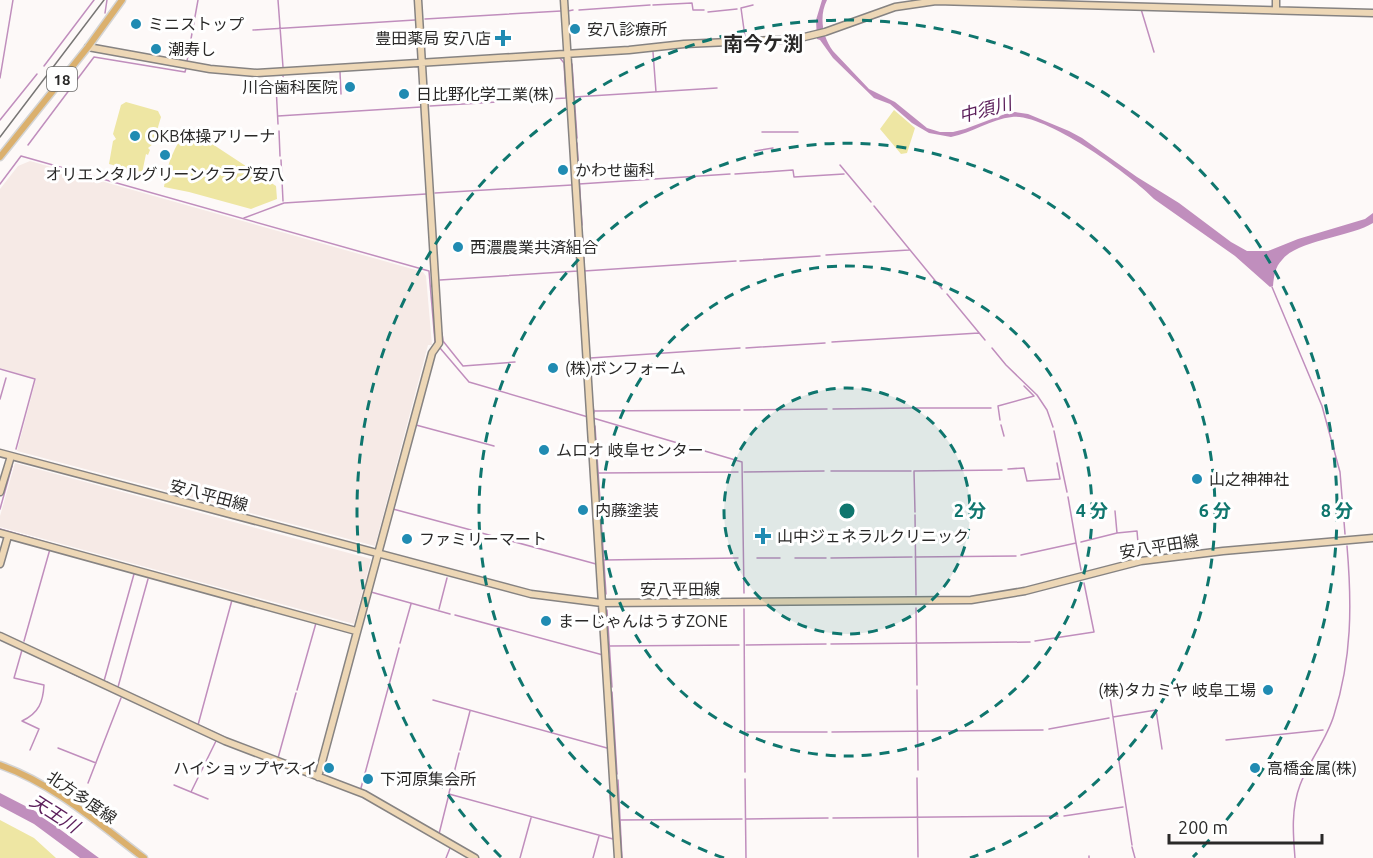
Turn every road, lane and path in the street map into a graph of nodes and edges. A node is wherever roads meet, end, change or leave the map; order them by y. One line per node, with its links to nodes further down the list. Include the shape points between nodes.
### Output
1 (122, 0): 7 (main road, 18)
2 (418, 0): 9 (street)
3 (564, 0): 8 (street)
4 (1276, 0): 5 (street)
5 (1276, 10): 6 (street); 8 (street, via 936,1 895,7 825,32 783,41)
6 (1373, 13)
7 (88, 47): 9 (street, via 241,72); 10 (main road, 18)
8 (567, 54): 9 (street); 19 (street)
9 (421, 63): 17 (street, via 437,345)
10 (0, 157)
11 (0, 453): 12 (street, 安八平田線)
12 (10, 456): 13 (street); 17 (street, 安八平田線)
13 (0, 492)
14 (0, 533): 15 (street)
15 (8, 536): 18 (street); 20 (street)
16 (1373, 538): 19 (street, 安八平田線, via 1141,561 1025,591 971,600)
17 (377, 553): 19 (street, 安八平田線, via 531,594); 20 (street)
18 (0, 564)
19 (602, 603): 26 (street)
20 (356, 631): 23 (street)
21 (0, 636): 23 (street, via 225,741)
22 (0, 765): 24 (main road, 北方多度線, via 73,804)
23 (318, 777): 25 (street, via 364,794)
24 (144, 858)
25 (475, 858)
26 (618, 858)

